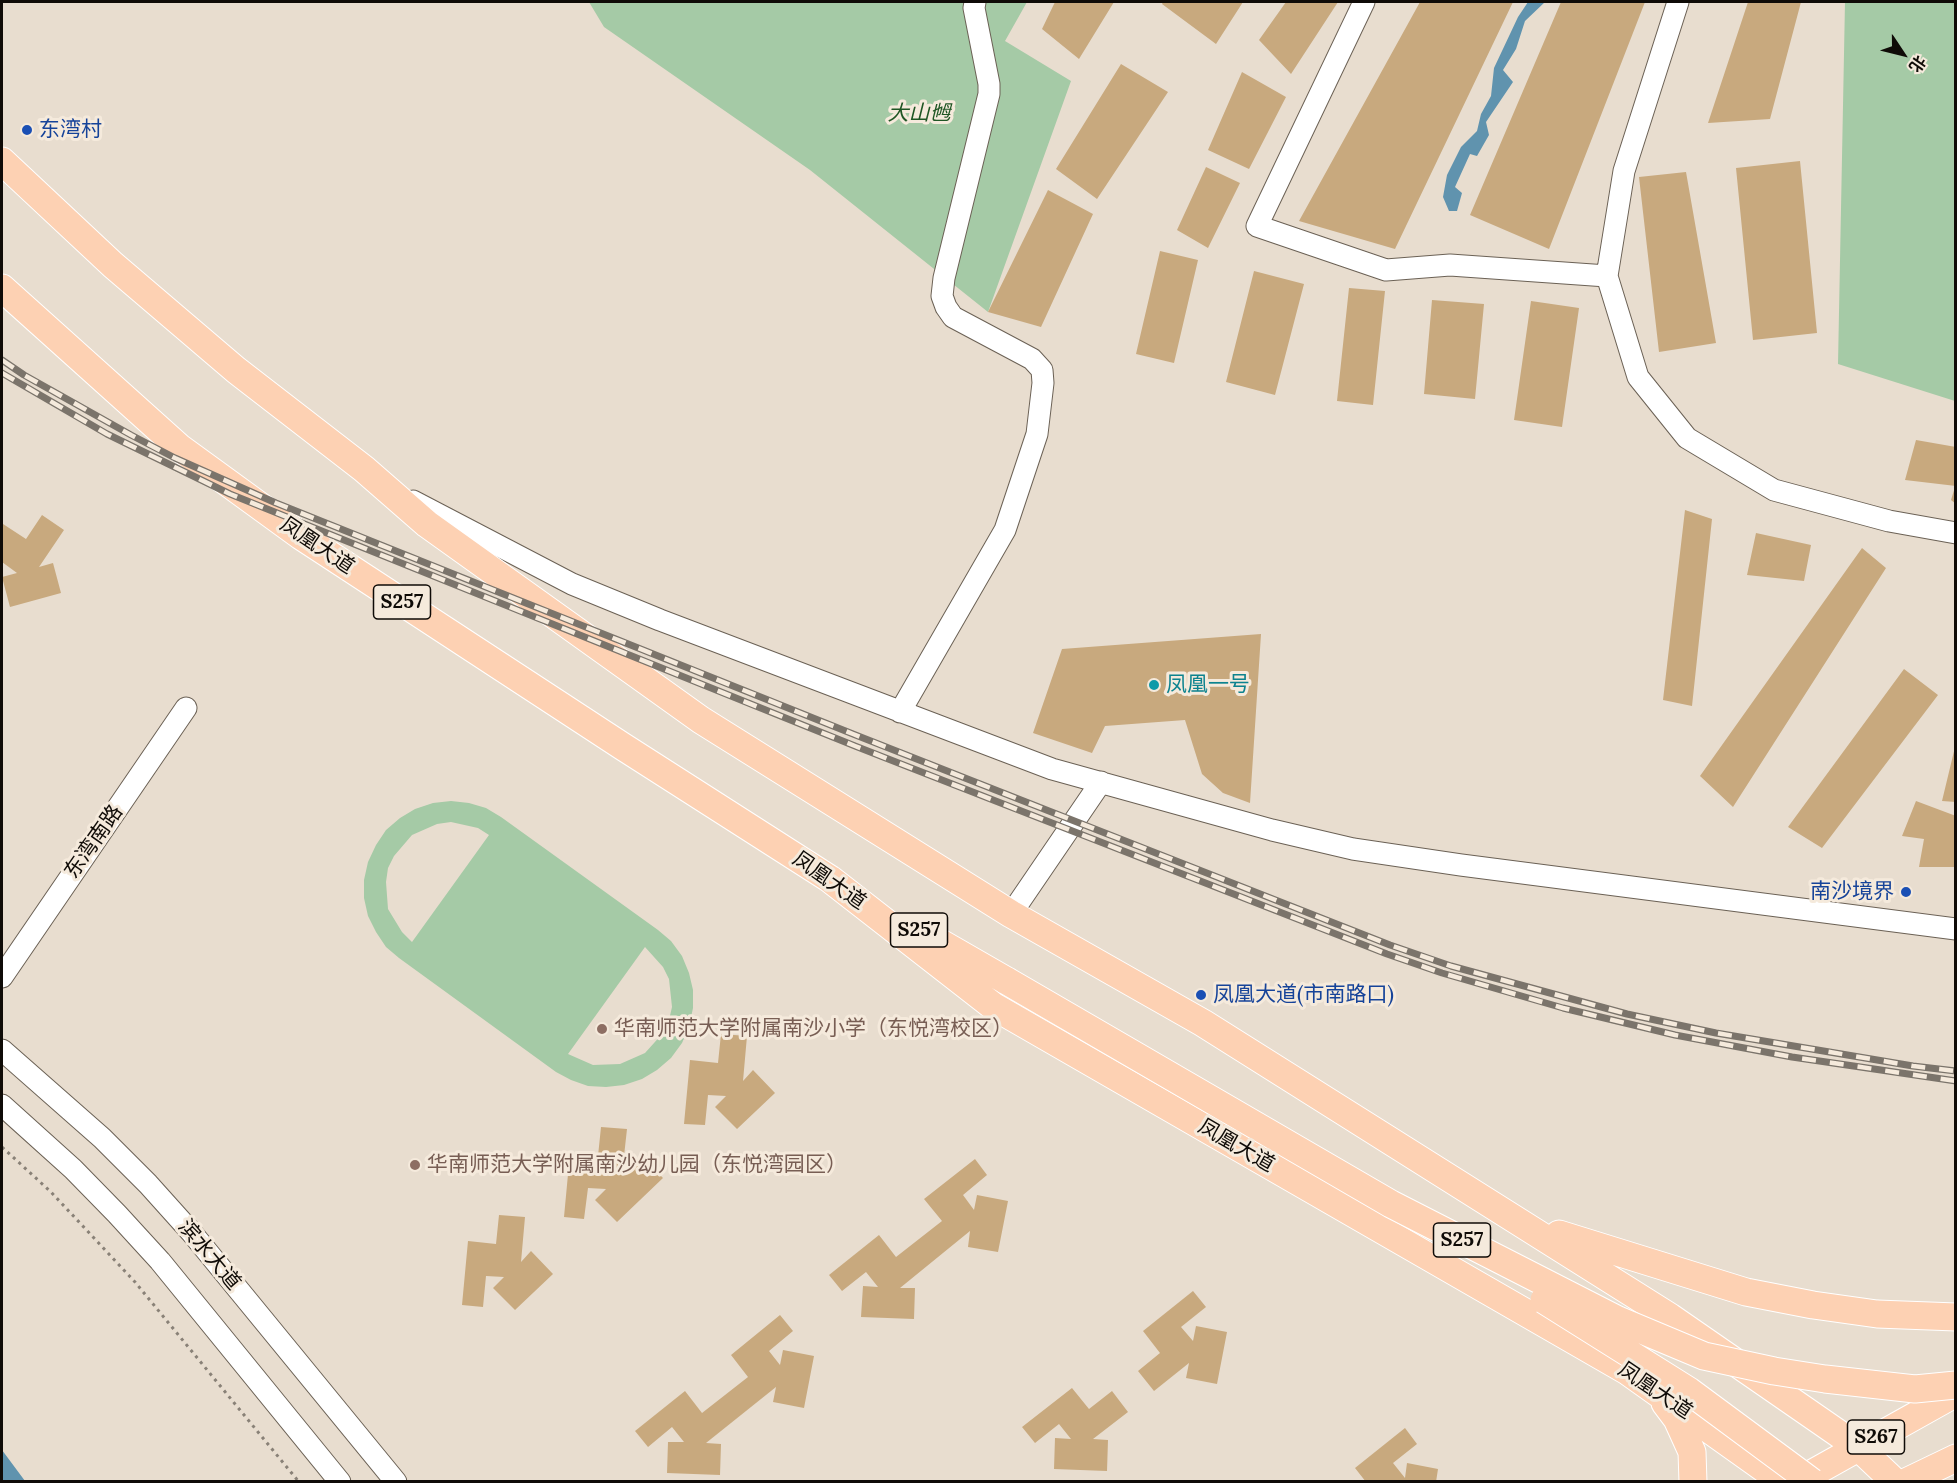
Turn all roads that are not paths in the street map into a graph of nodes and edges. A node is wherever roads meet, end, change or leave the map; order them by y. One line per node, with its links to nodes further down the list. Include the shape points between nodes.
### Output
1 (975, 2): 10 (street, via 989,94 942,296 953,317 1032,359 1042,370 1037,434 1005,530)
2 (1364, 2): 5 (street, via 1257,226 1386,270 1450,265)
3 (1678, 2): 5 (street, via 1624,171)
4 (2, 161): 7 (main road, S257, via 113,265 236,370)
5 (1607, 276): 8 (street, via 1638,377 1687,438 1774,490 1889,521)
6 (2, 288): 12 (main road, 凤凰大道 / S257, via 180,448 301,536)
7 (364, 469): 10 (street, via 408,499 572,584); 13 (main road, S257, via 427,524 701,720)
8 (1956, 533)
9 (186, 708): 15 (street, 东湾南路)
10 (900, 712): 11 (street, via 1052,769)
11 (1101, 782): 13 (street); 14 (street, via 1353,849)
12 (830, 879): 18 (main road, S257, bridge); 22 (main road, 凤凰大道 / S257, via 993,1006)
13 (1011, 914): 19 (main road, S257, via 1203,1023)
14 (1956, 929)
15 (2, 976)
16 (2, 1050): 29 (street, 滨水大道, via 148,1184)
17 (2, 1105): 28 (street, 滨水大道, via 73,1169 160,1261)
18 (1391, 1204): 23 (main road, S257, bridge, via 1618,1320 1704,1356 1825,1379 1915,1389); 33 (main road, bridge, via 1689,1391)
19 (1521, 1222): 20 (main road, S257); 21 (main road, via 1746,1292 1877,1314)
20 (1670, 1317): 22 (main road, via 1680,1334 1674,1350 1660,1363); 26 (main road, S257)
21 (1956, 1317)
22 (1627, 1371): 24 (main road, 凤凰大道 / S257)
23 (1956, 1385)
24 (1653, 1388): 30 (main road, via 1677,1419 1692,1452); 31 (main road, 凤凰大道 / S257)
25 (1956, 1393): 26 (main road, S267)
26 (1858, 1447): 32 (main road, S267); 34 (main road, S257)
27 (1956, 1458): 35 (main road)
28 (340, 1482)
29 (396, 1482)
30 (1693, 1482)
31 (1783, 1482)
32 (1797, 1482)
33 (1812, 1482)
34 (1895, 1482)
35 (1906, 1482)

